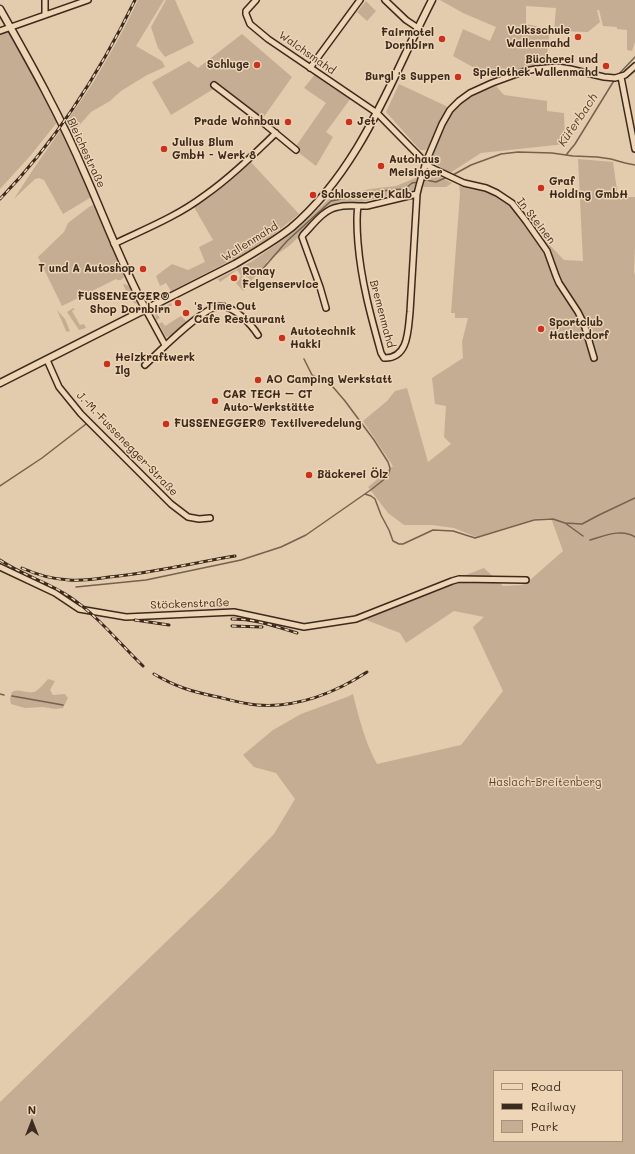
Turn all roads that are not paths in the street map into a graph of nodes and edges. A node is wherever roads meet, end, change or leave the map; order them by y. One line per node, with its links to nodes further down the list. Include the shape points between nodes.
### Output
1 (45, 0): 8 (street)
2 (88, 0): 8 (street)
3 (256, 0): 13 (street, Walchsmahd, via 246,11 250,24)
4 (360, 0): 13 (street)
5 (385, 0): 10 (street)
6 (432, 0): 10 (main road, Wallenmahd)
7 (0, 9): 9 (main road, Bleichestraße)
8 (45, 15): 9 (street)
9 (11, 26): 11 (street); 25 (main road, Bleichestraße, via 68,137)
10 (418, 28): 18 (main road, Wallenmahd)
11 (0, 31)
12 (635, 66): 14 (street)
13 (310, 68): 18 (street, Walchsmahd)
14 (629, 73): 15 (street); 16 (street)
15 (635, 73)
16 (618, 77): 20 (street); 22 (street, Bremenmahd, via 604,77 557,67 526,71 492,83 470,93 450,110)
17 (214, 85): 19 (street)
18 (377, 114): 22 (street, Walchsmahd); 27 (main road, Wallenmahd, via 336,180 291,228 253,254)
19 (276, 133): 21 (street); 25 (street, via 204,197 175,215)
20 (635, 149)
21 (296, 150)
22 (426, 162): 23 (street, Bremenmahd); 30 (street, In Steinen, via 430,167 454,179 486,188 512,203 548,251 559,283 584,324)
23 (417, 194): 24 (street); 24 (street, Bremenmahd, via 408,327 404,348 389,358 384,358 381,353 362,281 356,215)
24 (358, 206): 26 (street, via 339,206 330,210 302,237)
25 (114, 244): 27 (main road, Bleichestraße)
26 (326, 308)
27 (146, 310): 29 (street); 31 (main road, Wallenmahd)
28 (258, 335): 29 (street, via 238,313 225,306 219,306 203,313)
29 (166, 345): 32 (street)
30 (594, 358)
31 (47, 360): 33 (main road, Wallenmahd); 34 (street, J.-M.-Fussenegger-Straße, via 59,387 81,414 171,504 188,517)
32 (145, 365)
33 (0, 384)
34 (210, 518)
35 (0, 567): 36 (street, Stöckenstraße, via 55,593 79,609 126,616 234,612 304,627 356,619 459,579)
36 (526, 580)

